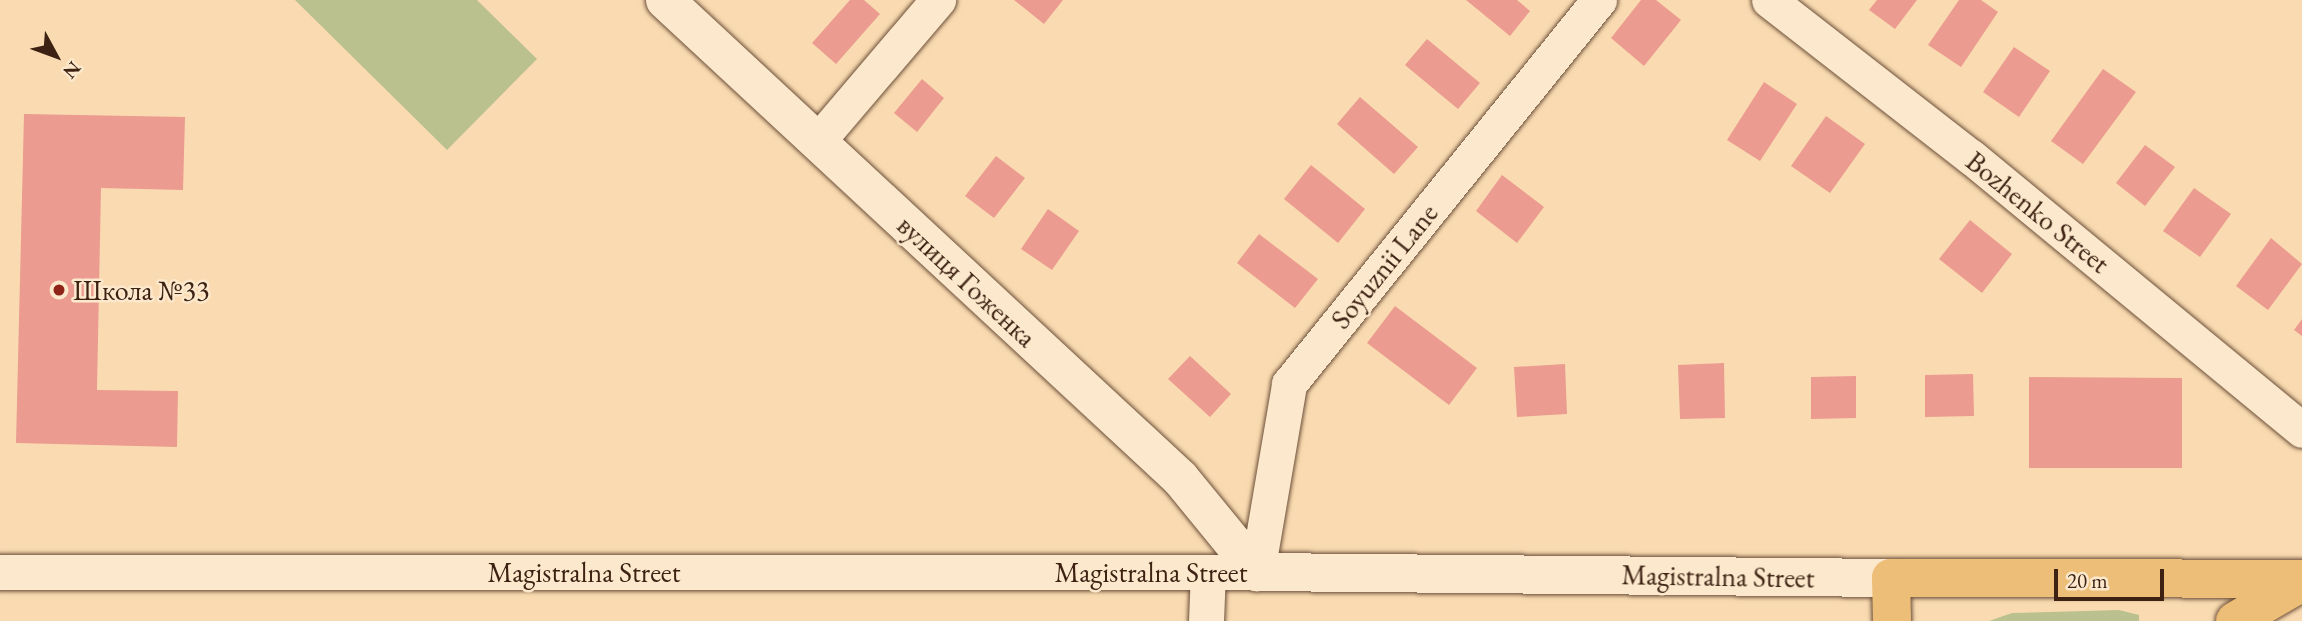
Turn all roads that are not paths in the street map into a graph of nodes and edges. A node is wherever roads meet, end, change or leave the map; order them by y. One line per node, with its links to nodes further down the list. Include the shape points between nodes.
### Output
1 (665, 0): 5 (street, вулиця Гоженка)
2 (938, 0): 5 (street)
3 (1599, 0): 9 (street, Soyuznii Lane, via 1289,384)
4 (1769, 0): 6 (street, Bozhenko Street, via 1971,157)
5 (817, 142): 9 (street, вулиця Гоженка, via 1180,478)
6 (2302, 430)
7 (0, 572): 8 (street, Magistralna Street)
8 (1208, 572): 9 (street, Magistralna Street); 12 (street)
9 (1257, 572): 10 (street, Magistralna Street)
10 (1891, 578): 11 (main road, Magistralna Street); 13 (main road)
11 (2302, 581): 14 (main road)
12 (1206, 621)
13 (1892, 621)
14 (2235, 621)

